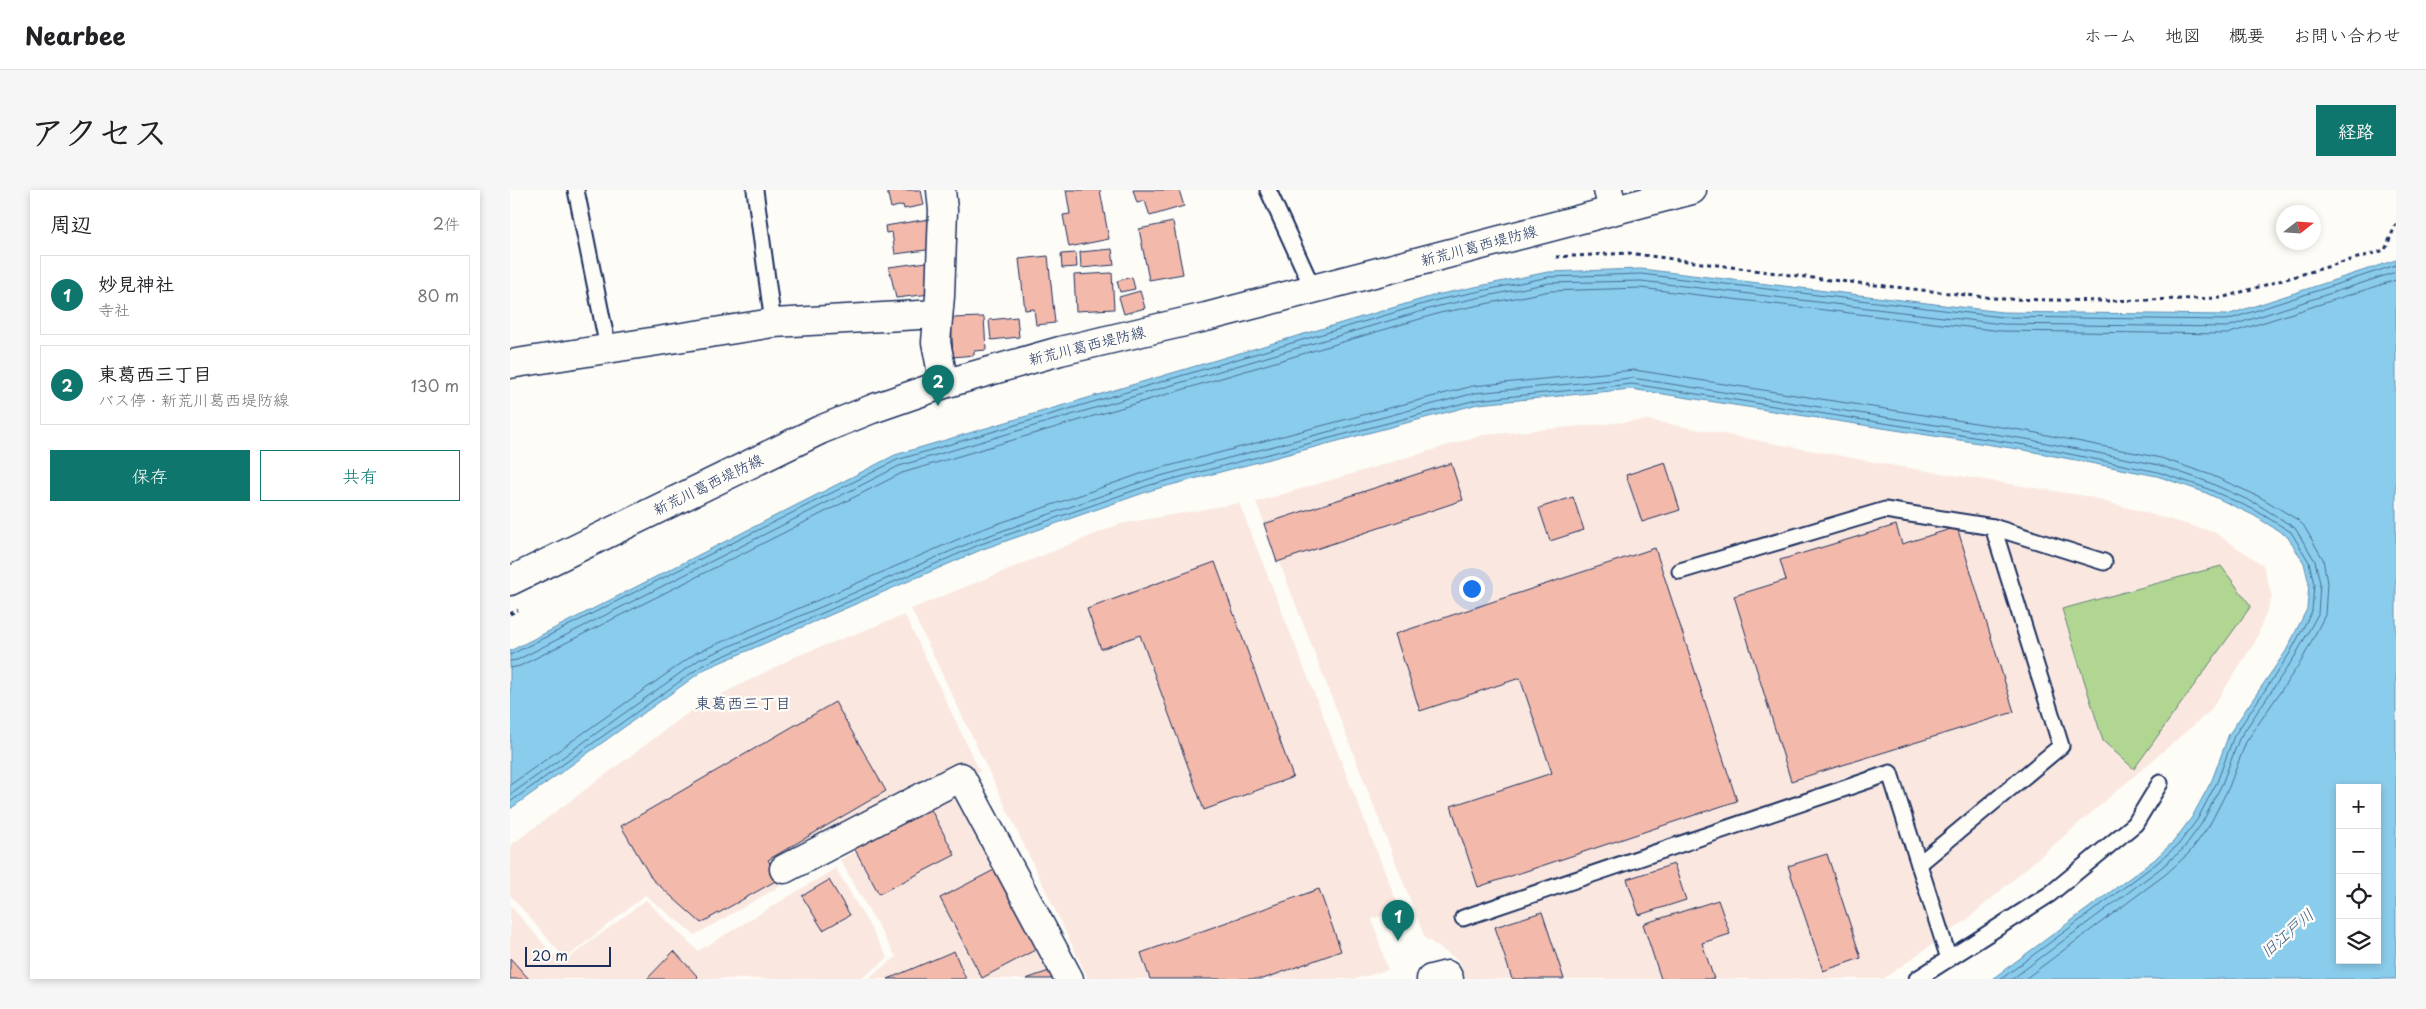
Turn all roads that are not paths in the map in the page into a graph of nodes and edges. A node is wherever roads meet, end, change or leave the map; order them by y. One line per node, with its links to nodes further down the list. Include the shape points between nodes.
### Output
1 (576, 190): 10 (lane)
2 (755, 190): 9 (lane)
3 (942, 190): 8 (main road)
4 (1268, 190): 7 (lane)
5 (1692, 190): 6 (main road, 新荒川葛西堤防線)
6 (1610, 200): 7 (main road, 新荒川葛西堤防線)
7 (1313, 289): 12 (main road, 新荒川葛西堤防線, via 1060,351)
8 (938, 314): 9 (main road); 12 (main road, via 936,342)
9 (773, 323): 10 (main road)
10 (608, 348): 11 (main road)
11 (510, 364)
12 (944, 384): 16 (main road, 新荒川葛西堤防線, via 820,430)
13 (1993, 527): 14 (lane); 15 (lane, via 1885,510); 18 (lane, via 2061,746)
14 (2104, 562)
15 (1680, 571)
16 (510, 581)
17 (2160, 784): 21 (lane, via 2128,830 2050,894)
18 (1919, 864): 20 (lane, via 1890,773); 21 (lane)
19 (784, 869): 22 (main road, via 961,778)
20 (1463, 918)
21 (1949, 959): 25 (lane)
22 (1069, 979)
23 (1431, 979): 24 (main road, via 1447,975)
24 (1449, 979)
25 (1917, 979)

